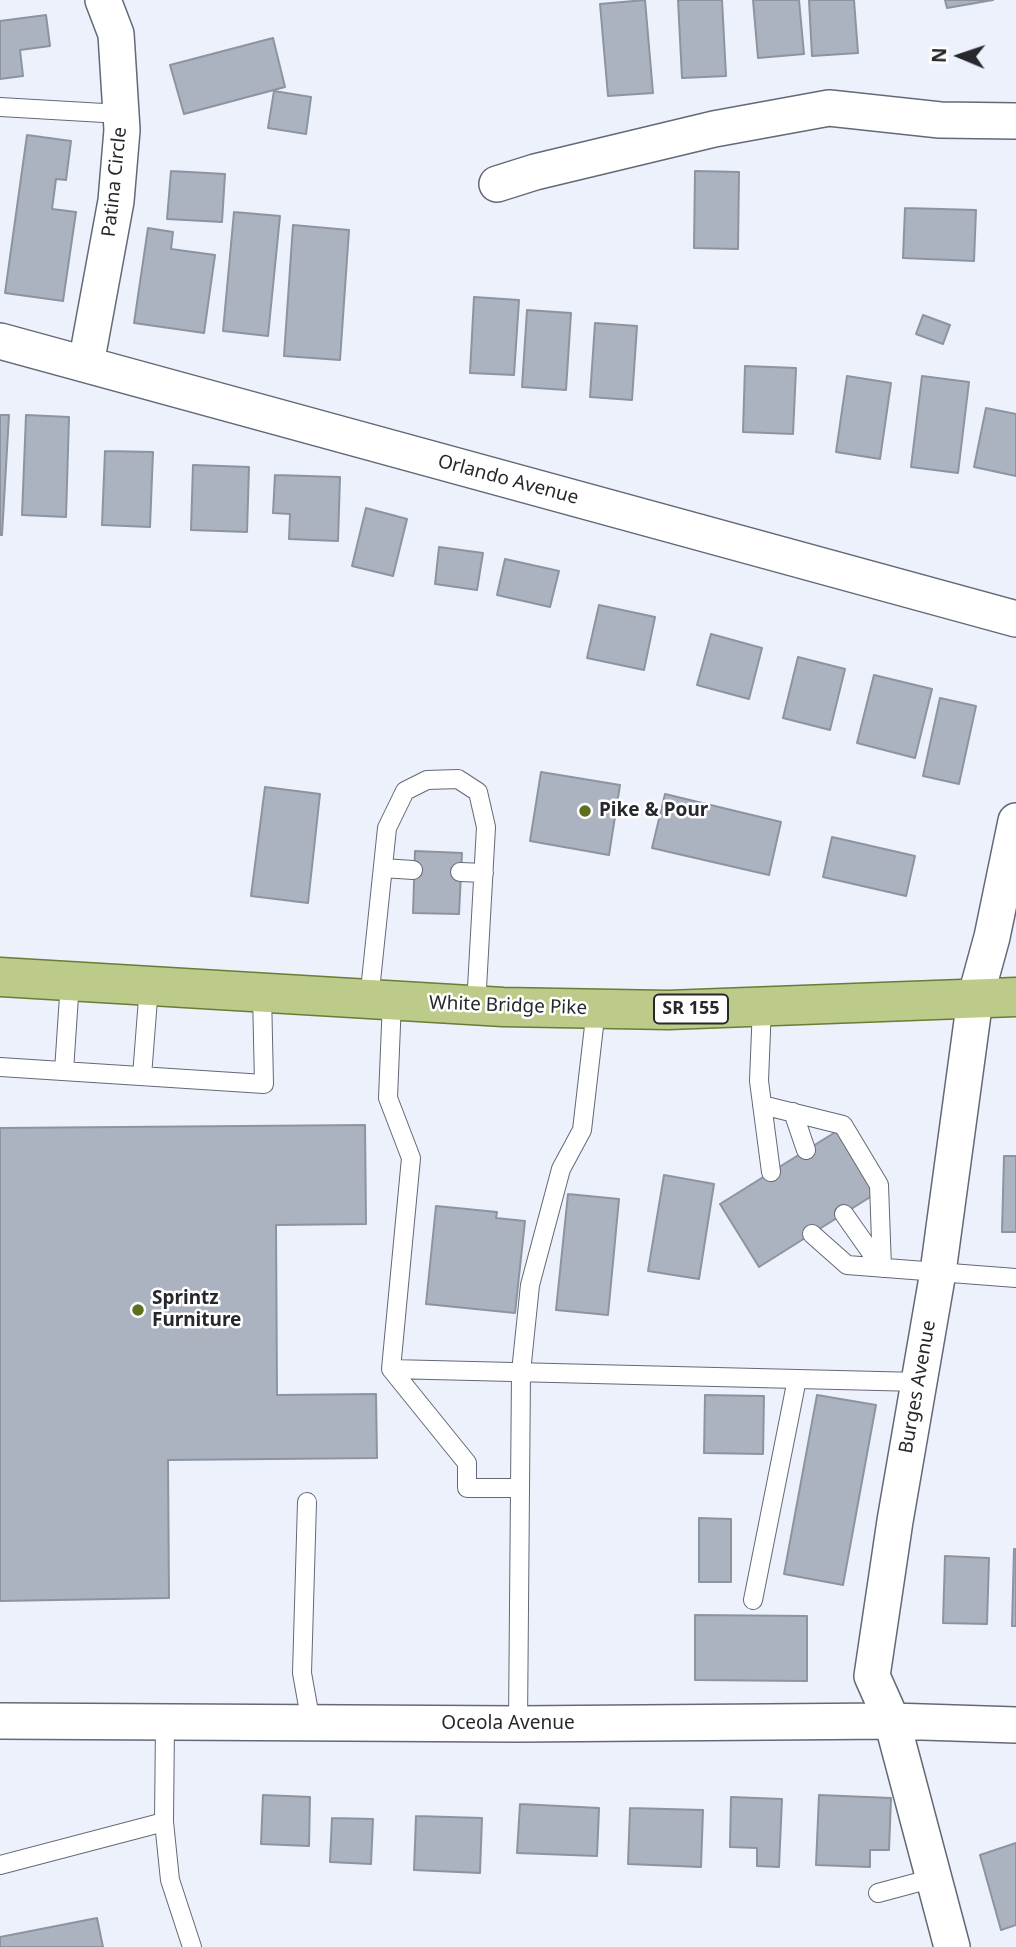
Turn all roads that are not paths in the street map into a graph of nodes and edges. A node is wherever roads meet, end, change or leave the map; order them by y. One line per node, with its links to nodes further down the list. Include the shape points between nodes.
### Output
1 (103, 0): 3 (street, Patina Circle, via 116,34)
2 (0, 107): 3 (lane)
3 (121, 114): 7 (street, Patina Circle, via 116,201)
4 (1016, 121): 5 (street, via 940,120 829,108 714,129)
5 (497, 184)
6 (0, 341): 7 (street, Orlando Avenue)
7 (86, 364): 8 (street, Orlando Avenue)
8 (1016, 619)
9 (1016, 821): 19 (street, Burges Avenue)
10 (383, 868): 11 (lane); 13 (lane, via 387,828 405,791 427,779 458,779 478,792 486,827); 20 (lane)
11 (414, 870)
12 (460, 872): 13 (lane)
13 (484, 873): 21 (lane)
14 (0, 977): 15 (main road, White Bridge Pike / SR 155)
15 (70, 981): 16 (main road, White Bridge Pike / SR 155); 25 (lane)
16 (149, 986): 17 (main road, White Bridge Pike / SR 155); 26 (lane)
17 (262, 993): 20 (main road, White Bridge Pike / SR 155); 26 (lane, via 264,1084)
18 (1016, 997): 19 (main road, White Bridge Pike / SR 155)
19 (975, 999): 22 (main road, White Bridge Pike / SR 155); 34 (street, Burges Avenue)
20 (380, 1000): 21 (main road, White Bridge Pike / SR 155); 36 (lane, via 388,1098 411,1158)
21 (476, 1006): 23 (main road, White Bridge Pike / SR 155)
22 (762, 1006): 23 (main road, White Bridge Pike / SR 155); 27 (lane)
23 (596, 1009): 37 (lane, via 582,1130 561,1169 530,1285)
24 (0, 1067): 25 (lane)
25 (64, 1071): 26 (lane)
26 (142, 1076)
27 (762, 1105): 28 (lane); 30 (lane)
28 (793, 1112): 29 (lane); 33 (lane, via 843,1125 879,1185)
29 (806, 1150)
30 (771, 1172)
31 (844, 1214): 33 (lane)
32 (812, 1234): 33 (lane, via 847,1265)
33 (882, 1268): 34 (lane)
34 (938, 1272): 35 (lane); 39 (street, Burges Avenue)
35 (1016, 1278)
36 (391, 1368): 37 (lane); 40 (lane, via 467,1463 467,1488)
37 (521, 1372): 38 (lane); 40 (lane)
38 (797, 1379): 39 (lane); 42 (lane)
39 (919, 1382): 44 (street, Burges Avenue, via 872,1676)
40 (520, 1488): 47 (lane)
41 (307, 1502): 46 (lane, via 302,1673)
42 (753, 1600)
43 (0, 1721): 45 (street, Oceola Avenue)
44 (892, 1721): 47 (street, Oceola Avenue); 48 (street, Oceola Avenue); 51 (street, Burges Avenue)
45 (165, 1722): 46 (street, Oceola Avenue); 49 (lane)
46 (311, 1723): 47 (street, Oceola Avenue)
47 (517, 1724)
48 (1016, 1725)
49 (164, 1822): 50 (lane); 53 (lane, via 170,1880)
50 (0, 1865)
51 (934, 1878): 52 (lane); 54 (street, Burges Avenue)
52 (878, 1893)
53 (192, 1947)
54 (952, 1947)

